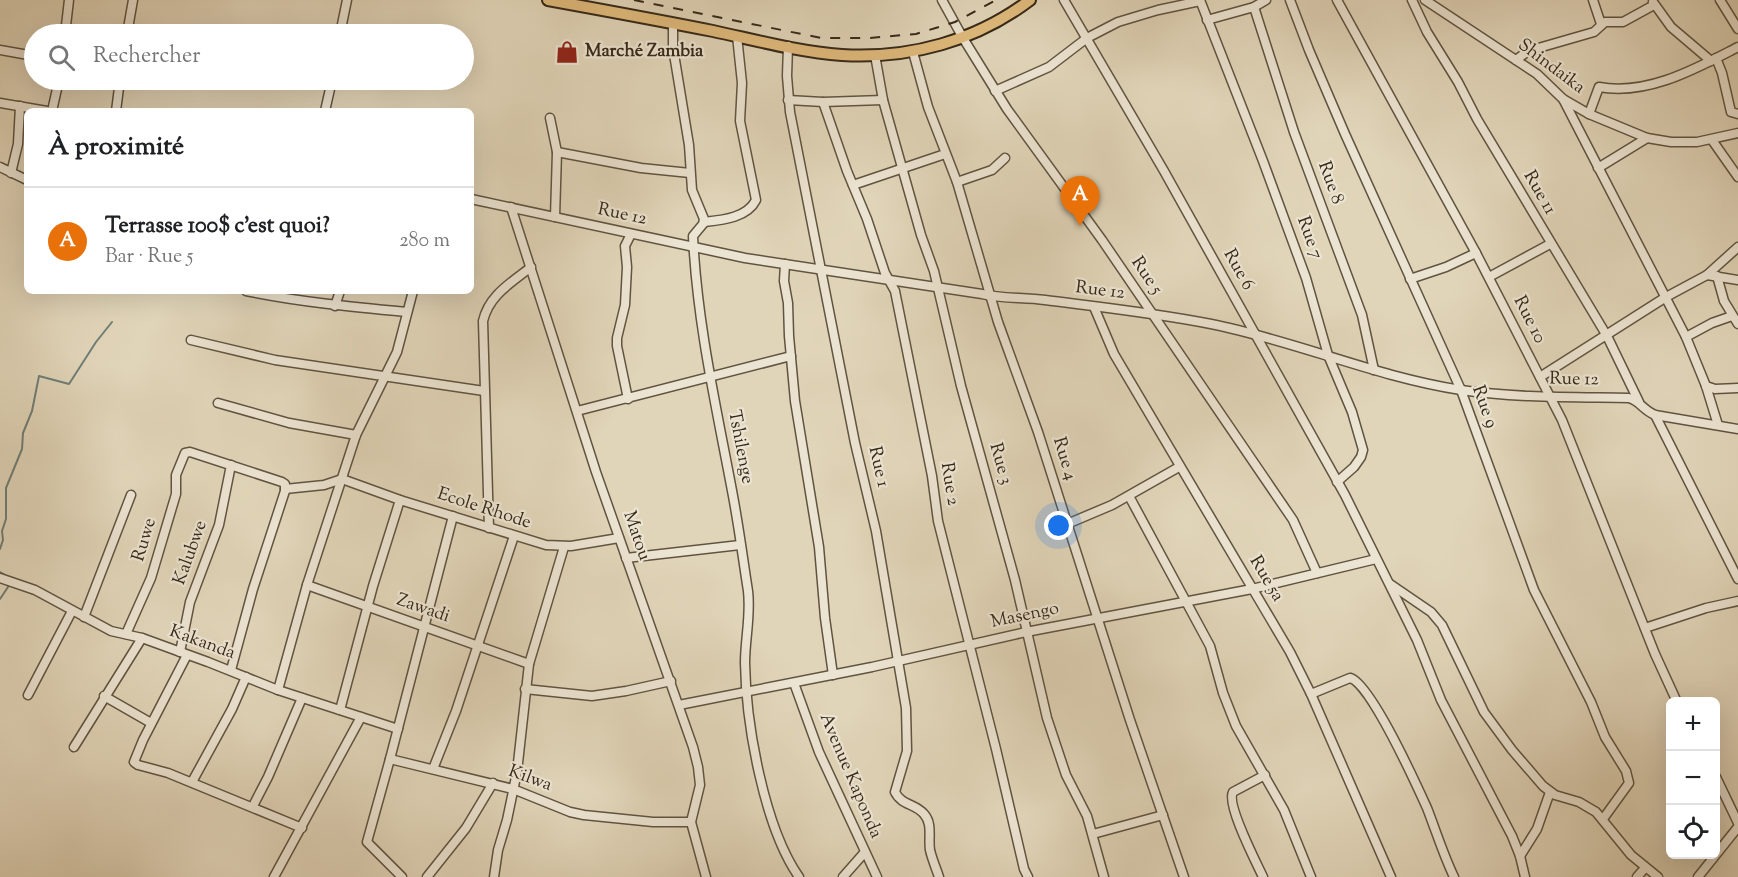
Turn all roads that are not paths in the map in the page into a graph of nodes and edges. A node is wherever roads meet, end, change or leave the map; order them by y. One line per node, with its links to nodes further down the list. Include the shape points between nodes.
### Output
1 (69, 0): 20 (street)
2 (133, 0): 21 (street)
3 (347, 0): 22 (street)
4 (548, 0): 19 (main road)
5 (942, 0): 26 (street, Rue 5)
6 (1030, 0): 26 (main road)
7 (1064, 0): 27 (street, Rue 6)
8 (1266, 0): 17 (street)
9 (1290, 0): 83 (street, Rue 9)
10 (1337, 0): 76 (street, Rue 10)
11 (1412, 0): 73 (street, Rue 11)
12 (1425, 0): 34 (street, Shindaika)
13 (1593, 0): 23 (street)
14 (1720, 0): 24 (street)
15 (1200, 1): 18 (street, Rue 7); 27 (street, via 1131,16)
16 (1653, 2): 23 (street, via 1623,22); 35 (street, via 1671,27)
17 (1254, 7): 18 (street); 104 (street, Rue 8, via 1294,132 1362,315)
18 (1207, 20): 102 (street, Rue 7, via 1300,261)
19 (673, 23): 25 (main road); 63 (street, via 672,48 689,145)
20 (66, 24)
21 (129, 24)
22 (342, 24)
23 (1601, 24): 34 (street, via 1594,32 1528,51)
24 (1738, 29)
25 (737, 36): 28 (main road); 71 (street, via 742,83 740,121 756,200 742,214)
26 (963, 38): 31 (main road); 39 (street, Rue 5)
27 (1087, 38): 39 (street, via 1049,67); 98 (street, Rue 6)
28 (788, 46): 33 (main road, via 842,55); 41 (street, Rue 1)
29 (1738, 47): 35 (street)
30 (0, 50): 32 (street)
31 (913, 52): 33 (main road); 57 (street, Rue 4)
32 (24, 54)
33 (874, 55): 42 (street, Rue 3)
34 (1516, 60): 40 (street, Shindaika)
35 (1713, 60): 50 (street, via 1650,85 1599,87); 51 (street, via 1722,73 1731,112)
36 (56, 90): 47 (street)
37 (119, 90): 48 (street)
38 (330, 90): 49 (street)
39 (995, 92): 95 (street, Rue 5)
40 (1563, 99): 50 (street, Shindaika); 61 (street)
41 (788, 100): 43 (street); 79 (street, Rue 1)
42 (884, 100): 43 (street); 60 (street, Rue 3)
43 (823, 102): 67 (street, Rue 2)
44 (0, 103): 45 (street)
45 (20, 106): 46 (street); 62 (street, via 18,144)
46 (31, 108)
47 (53, 108)
48 (116, 108)
49 (326, 108)
50 (1589, 114): 54 (street, Shindaika)
51 (1738, 114)
52 (550, 118): 56 (street)
53 (1738, 133): 55 (street, Shindaika)
54 (1647, 138): 55 (street, Shindaika, via 1671,142); 61 (street)
55 (1712, 140): 64 (street)
56 (556, 152): 63 (street); 70 (street)
57 (945, 154): 60 (street); 66 (street, Rue 4)
58 (1005, 158): 66 (street, via 992,170)
59 (0, 167): 62 (street)
60 (903, 167): 67 (street); 86 (street, Rue 3)
61 (1598, 168): 91 (street)
62 (11, 173): 65 (street)
63 (690, 173): 71 (street, via 693,195)
64 (1738, 177)
65 (24, 179)
66 (957, 182): 90 (street, Rue 4)
67 (853, 185): 85 (street, Rue 2)
68 (474, 201): 69 (street, Rue 12)
69 (511, 207): 70 (street, Rue 12); 78 (street, Matou)
70 (555, 217): 72 (street, Rue 12)
71 (704, 222): 75 (street, Tshilenge, via 694,234)
72 (631, 234): 75 (street, Rue 12); 113 (street, via 625,246 625,305 616,346)
73 (1550, 244): 82 (street); 99 (street, Rue 11)
74 (1738, 247): 80 (street)
75 (694, 248): 77 (street, Rue 12); 106 (street, Tshilenge)
76 (1476, 253): 82 (street, Rue 10); 83 (street)
77 (785, 264): 79 (street, Rue 12); 103 (street)
78 (531, 267): 111 (street, via 494,297 485,311); 116 (street, Matou)
79 (822, 270): 85 (street, Rue 12); 158 (street, Rue 1, via 876,531)
80 (1707, 275): 81 (street); 91 (street)
81 (1717, 276): 84 (street); 96 (street)
82 (1489, 277): 107 (street, Rue 10)
83 (1410, 279): 110 (street, Rue 9)
84 (1738, 280)
85 (890, 281): 86 (street, Rue 12); 155 (street, Rue 2, via 917,399 938,521)
86 (938, 288): 90 (street, Rue 12); 152 (street, Rue 3)
87 (261, 294): 92 (street)
88 (339, 294): 92 (street)
89 (412, 294): 94 (street)
90 (992, 297): 93 (street, Rue 12, via 1023,297); 130 (street, Rue 4)
91 (1666, 297): 99 (street); 100 (street)
92 (335, 306): 94 (street)
93 (1094, 307): 95 (street, Rue 12); 122 (street, Rue 5a, via 1114,354)
94 (407, 312): 105 (street, via 397,352)
95 (1151, 314): 98 (street, Rue 12); 138 (street, Rue 5, via 1296,525)
96 (1732, 316): 97 (street); 100 (street)
97 (1738, 324)
98 (1254, 334): 102 (street, Rue 12); 124 (street, Rue 6)
99 (1607, 336): 107 (street); 114 (street, Rue 11)
100 (1686, 337): 108 (street)
101 (191, 340): 105 (street, via 275,360)
102 (1328, 355): 104 (street, Rue 12); 124 (street, Rue 7, via 1363,450 1354,467)
103 (791, 356): 106 (street); 161 (street)
104 (1374, 370): 110 (street, Rue 12)
105 (386, 375): 111 (street); 120 (street)
106 (710, 377): 113 (street); 134 (street, Tshilenge)
107 (1540, 377): 112 (street, Rue 10)
108 (1706, 386): 109 (street); 118 (street)
109 (1738, 388)
110 (1461, 390): 112 (street, Rue 12); 189 (street, Rue 9, via 1534,590 1605,737 1626,771 1629,783)
111 (484, 391): 131 (street)
112 (1550, 397): 114 (street, Rue 12, via 1629,398); 151 (street, Rue 10)
113 (628, 399): 116 (street)
114 (1639, 403): 117 (street, Rue 12)
115 (218, 404): 120 (street)
116 (577, 411): 133 (street, Matou)
117 (1655, 415): 118 (street, Rue 12); 140 (street)
118 (1718, 425): 119 (street, Rue 12)
119 (1738, 429)
120 (356, 435): 123 (street)
121 (231, 465): 125 (street, via 282,482); 153 (street, Ruwe, via 185,453 151,578); 157 (street, Kalubwe, via 219,525 190,602)
122 (1179, 467): 127 (street); 143 (street, Rue 5a)
123 (342, 479): 125 (street); 128 (street, Ecole Rhode); 142 (street)
124 (1337, 482): 137 (street, Rue 6)
125 (285, 489): 160 (street)
126 (131, 495): 148 (street)
127 (1128, 496): 130 (street); 145 (street)
128 (400, 500): 129 (street, Ecole Rhode); 146 (street)
129 (453, 516): 131 (street, Ecole Rhode); 150 (street)
130 (1066, 524): 149 (street, Rue 4)
131 (489, 528): 132 (street, Ecole Rhode)
132 (513, 536): 135 (street, Ecole Rhode); 156 (street)
133 (619, 538): 135 (street, Ecole Rhode); 136 (street, Matou)
134 (740, 545): 136 (street); 167 (street, Tshilenge, via 749,605)
135 (564, 547): 159 (street)
136 (626, 558): 163 (street, Matou)
137 (1376, 559): 138 (street, Masengo); 141 (street, Rue 6)
138 (1317, 573): 143 (street, Masengo)
139 (3, 579): 147 (street, Kakanda, via 35,590)
140 (1738, 579)
141 (1389, 583): 186 (street, via 1431,612 1442,625 1485,712 1512,750); 195 (street, Rue 6)
142 (307, 585): 146 (street, Zawadi); 166 (street)
143 (1252, 589): 145 (street, Masengo); 168 (street, Rue 5a)
144 (1738, 602): 151 (street)
145 (1185, 603): 149 (street, Masengo); 181 (street, via 1213,654 1236,726)
146 (367, 607): 150 (street, Zawadi); 174 (street)
147 (72, 611): 148 (street, Kakanda); 169 (street)
148 (84, 617): 153 (street, Kakanda)
149 (1098, 618): 152 (street, Masengo); 188 (street, Rue 4)
150 (424, 626): 156 (street, Zawadi); 177 (street)
151 (1645, 628): 171 (street, Rue 10)
152 (1026, 632): 155 (street, Masengo); 193 (street, Rue 3, via 1050,730)
153 (126, 634): 154 (street, Kakanda)
154 (142, 638): 157 (street, Kakanda); 170 (street)
155 (970, 644): 158 (street, Masengo); 206 (street, Rue 2)
156 (478, 645): 159 (street, Zawadi); 180 (street)
157 (183, 653): 160 (street, Kakanda); 176 (street, Kalubwe)
158 (897, 661): 161 (street, Masengo); 205 (street, Rue 1, via 908,743 895,792 901,801 927,817 930,849)
159 (529, 664): 165 (street)
160 (231, 670): 162 (street, Kakanda)
161 (833, 675): 164 (street, Masengo)
162 (246, 677): 166 (street, Kakanda); 182 (street)
163 (670, 681): 165 (street, via 592,696); 173 (street, Matou)
164 (794, 683): 167 (street, Masengo); 194 (street, Avenue Kaponda, via 819,752)
165 (525, 689): 185 (street)
166 (278, 690): 172 (street, Kakanda)
167 (747, 691): 173 (street, Masengo); 202 (street, Tshilenge, via 765,793 778,837)
168 (1311, 694): 211 (street, Rue 5a); 212 (street, via 1350,678 1362,686 1391,732)
169 (28, 695)
170 (104, 696): 176 (street); 178 (street)
171 (1675, 697)
172 (302, 698): 174 (street, Kakanda); 187 (street)
173 (679, 705): 190 (street, Matou, via 700,777)
174 (340, 710): 175 (street, Kakanda)
175 (361, 717): 177 (street, Kakanda); 192 (street)
176 (151, 723): 182 (street, Kalubwe, via 135,763)
177 (398, 729): 179 (street)
178 (74, 747)
179 (390, 759): 180 (street, Kilwa); 198 (street, via 367,842)
180 (433, 770): 183 (street, Kilwa)
181 (1265, 775): 209 (street, via 1233,792 1230,800); 210 (street, via 1295,833)
182 (192, 782): 187 (street)
183 (493, 783): 185 (street, Kilwa); 199 (street, via 466,828)
184 (1720, 786): 191 (street)
185 (513, 789): 190 (street, Kilwa, via 584,815); 200 (street)
186 (1550, 792): 189 (street, via 1590,807); 195 (street, via 1537,829)
187 (253, 806): 192 (street)
188 (1163, 815): 193 (street); 208 (street, Rue 4)
189 (1603, 819): 196 (street)
190 (691, 822): 201 (street)
191 (1738, 825): 216 (street)
192 (302, 828): 197 (street)
193 (1093, 834): 207 (street, Rue 3)
194 (865, 852): 203 (street, Avenue Kaponda); 204 (street)
195 (1520, 856): 213 (street, Rue 6)
196 (1645, 868): 214 (street); 215 (street)
197 (274, 877)
198 (402, 877)
199 (427, 877)
200 (494, 877)
201 (706, 877)
202 (799, 877)
203 (843, 877)
204 (877, 877)
205 (939, 877)
206 (1028, 877)
207 (1104, 877)
208 (1184, 877)
209 (1263, 877)
210 (1311, 877)
211 (1391, 877)
212 (1454, 877)
213 (1525, 877)
214 (1637, 877)
215 (1658, 877)
216 (1698, 877)

